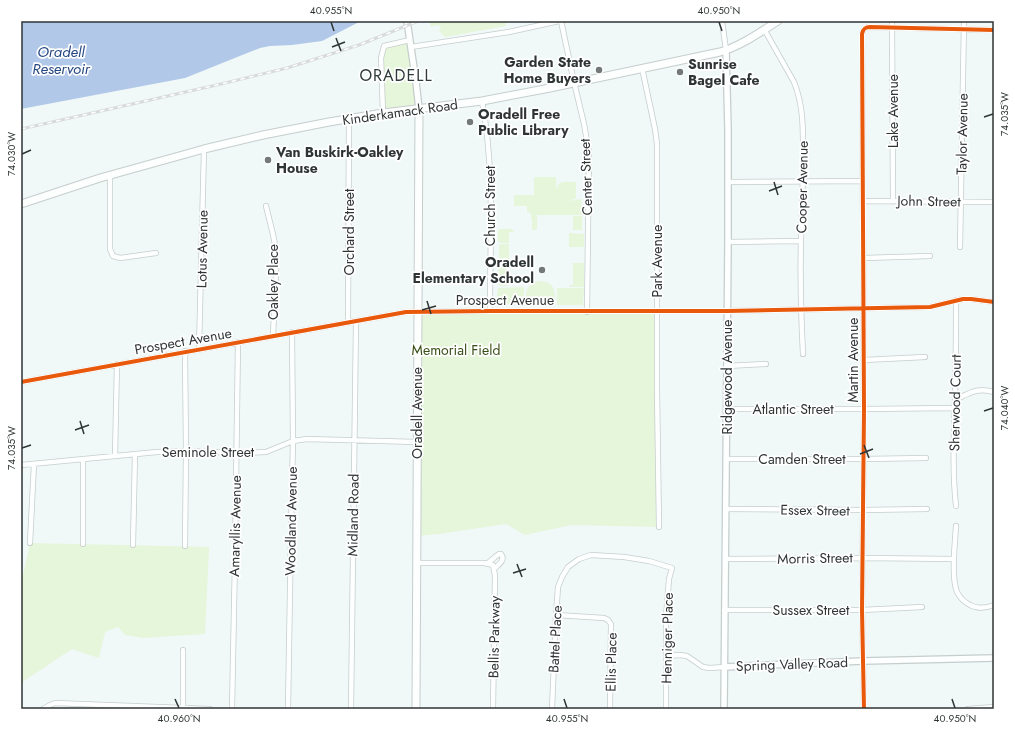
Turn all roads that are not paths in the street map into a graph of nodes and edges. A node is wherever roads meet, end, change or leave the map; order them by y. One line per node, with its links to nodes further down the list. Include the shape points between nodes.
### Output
1 (406, 21): 11 (street, Oradell Avenue)
2 (560, 21): 12 (street); 15 (street, Center Street)
3 (722, 21): 13 (street, Ridgewood Avenue)
4 (778, 21): 8 (main road, Kinderkamack Road)
5 (892, 21): 7 (street, Lake Avenue)
6 (964, 21): 9 (street, Taylor Avenue)
7 (892, 28): 9 (street); 22 (street, Martin Avenue, via 866,27 862,34); 26 (street, Lake Avenue)
8 (764, 29): 13 (main road, Kinderkamack Road); 24 (street, Cooper Avenue, via 798,91 803,121)
9 (964, 29): 10 (street); 27 (street, Taylor Avenue)
10 (994, 30)
11 (410, 40): 12 (street, Oradell Avenue); 18 (street, via 384,46 381,58)
12 (411, 47): 17 (street, Oradell Avenue)
13 (726, 50): 14 (main road, Kinderkamack Road); 23 (street, Ridgewood Avenue)
14 (642, 68): 15 (main road, Kinderkamack Road); 42 (street, Park Avenue, via 657,144)
15 (574, 82): 16 (main road, Kinderkamack Road); 45 (street, Center Street, via 588,152)
16 (482, 101): 17 (main road, Kinderkamack Road); 41 (street, Church Street, via 490,169)
17 (419, 109): 18 (main road, Kinderkamack Road); 44 (main road, Oradell Avenue)
18 (383, 113): 19 (main road, Kinderkamack Road)
19 (350, 118): 20 (main road, Kinderkamack Road); 47 (street, Orchard Street)
20 (204, 149): 21 (main road, Kinderkamack Road); 51 (street, Lotus Avenue)
21 (110, 175): 29 (main road, Kinderkamack Road); 34 (street, via 111,253 120,258)
22 (863, 180): 24 (street); 25 (street, Martin Avenue)
23 (728, 182): 24 (street); 32 (street, Ridgewood Avenue)
24 (803, 182): 31 (street, Cooper Avenue)
25 (863, 201): 26 (street, John Street); 36 (street, Martin Avenue)
26 (893, 201): 27 (street, John Street)
27 (961, 202): 28 (street, John Street); 33 (street, Taylor Avenue)
28 (994, 202)
29 (21, 204)
30 (266, 206): 49 (street, Oakley Place, via 274,238 276,260)
31 (801, 241): 32 (street); 40 (street, Cooper Avenue)
32 (728, 242): 43 (street, Ridgewood Avenue)
33 (960, 247)
34 (156, 253)
35 (930, 256): 36 (street)
36 (864, 258): 39 (street, Martin Avenue)
37 (956, 300): 38 (street, Prospect Avenue); 39 (street, Prospect Avenue, via 930,307); 61 (street, Sherwood Court)
38 (994, 302)
39 (864, 308): 40 (street, Prospect Avenue); 55 (street, Martin Avenue)
40 (801, 309): 43 (street, Prospect Avenue); 53 (street, Cooper Avenue)
41 (490, 311): 44 (street, Prospect Avenue); 45 (street, Prospect Avenue)
42 (657, 311): 43 (street, Prospect Avenue); 45 (street, Prospect Avenue); 83 (street, Park Avenue)
43 (727, 311): 58 (street, Ridgewood Avenue)
44 (418, 312): 46 (street, Prospect Avenue); 67 (main road, Oradell Avenue)
45 (587, 312)
46 (356, 321): 47 (street, Prospect Avenue); 65 (street, Midland Road)
47 (348, 322): 48 (street, Prospect Avenue)
48 (292, 332): 49 (street, Prospect Avenue); 66 (street, Woodland Avenue)
49 (273, 336): 50 (street, Prospect Avenue)
50 (238, 342): 51 (street, Prospect Avenue); 69 (street, Amaryllis Avenue)
51 (199, 349): 52 (street, Prospect Avenue)
52 (185, 352): 56 (street, Prospect Avenue); 68 (street)
53 (803, 354)
54 (924, 357): 55 (street)
55 (864, 360): 64 (street, Martin Avenue)
56 (117, 364): 59 (street, Prospect Avenue); 71 (street)
57 (766, 364): 58 (street)
58 (726, 366): 63 (street, Ridgewood Avenue)
59 (21, 382)
60 (994, 392): 61 (street, via 980,390)
61 (955, 400): 62 (street, Sherwood Court)
62 (955, 408): 64 (street, Atlantic Street); 78 (street, Sherwood Court)
63 (727, 409): 64 (street, Atlantic Street); 74 (street, Ridgewood Avenue)
64 (864, 409): 75 (street, Martin Avenue)
65 (354, 440): 66 (street, Seminole Street); 67 (street, Seminole Street); 109 (street, Midland Road)
66 (293, 441): 69 (street, Seminole Street, via 266,452); 108 (street, Woodland Avenue)
67 (417, 442): 91 (main road, Oradell Avenue)
68 (186, 451): 69 (street, Seminole Street); 70 (street, Seminole Street); 87 (street)
69 (236, 452): 107 (street, Amaryllis Avenue)
70 (135, 454): 71 (street, Seminole Street); 86 (street)
71 (115, 456): 73 (street, Seminole Street)
72 (926, 458): 75 (street, Camden Street)
73 (83, 459): 76 (street, Seminole Street); 85 (street)
74 (726, 459): 75 (street, Camden Street); 79 (street, Ridgewood Avenue)
75 (864, 459): 81 (street, Martin Avenue)
76 (34, 464): 77 (street, Seminole Street); 84 (street)
77 (21, 465)
78 (956, 506)
79 (726, 509): 81 (street, Essex Street); 90 (street, Ridgewood Avenue)
80 (927, 509): 81 (street, Essex Street)
81 (863, 510): 88 (street, Martin Avenue)
82 (956, 526): 89 (street)
83 (659, 527)
84 (30, 543)
85 (83, 544)
86 (133, 545)
87 (185, 546)
88 (863, 558): 89 (street, Morris Street); 90 (street, Morris Street); 96 (street, Martin Avenue)
89 (954, 559): 93 (street, via 956,588 961,598 978,608)
90 (725, 560): 95 (street, Ridgewood Avenue)
91 (416, 564): 110 (main road, Oradell Avenue); 111 (street, Bellis Parkway, via 492,566)
92 (672, 568): 97 (street, Battel Place, via 624,557 591,555 579,559 565,571 559,583); 99 (street, Henniger Place, via 666,617)
93 (994, 606)
94 (922, 607): 96 (street, Sussex Street)
95 (724, 610): 96 (street, Sussex Street); 102 (street, Ridgewood Avenue)
96 (862, 610): 101 (street, Martin Avenue)
97 (556, 615): 112 (street, Battel Place); 113 (street, Ellis Place, via 604,618 611,624)
98 (182, 650): 104 (street)
99 (666, 656): 102 (street, Spring Valley Road, via 687,656 703,667); 114 (street, Henniger Place)
100 (994, 658): 101 (street, Spring Valley Road)
101 (863, 661): 102 (street, Spring Valley Road); 116 (street, Martin Avenue)
102 (724, 667): 115 (street, Ridgewood Avenue)
103 (994, 707): 117 (street)
104 (183, 708): 105 (street, via 50,704); 106 (street)
105 (42, 709)
106 (210, 709)
107 (232, 709)
108 (288, 709)
109 (351, 709)
110 (416, 709)
111 (493, 709)
112 (552, 709)
113 (610, 709)
114 (666, 709)
115 (724, 709)
116 (864, 709)
117 (968, 709)

